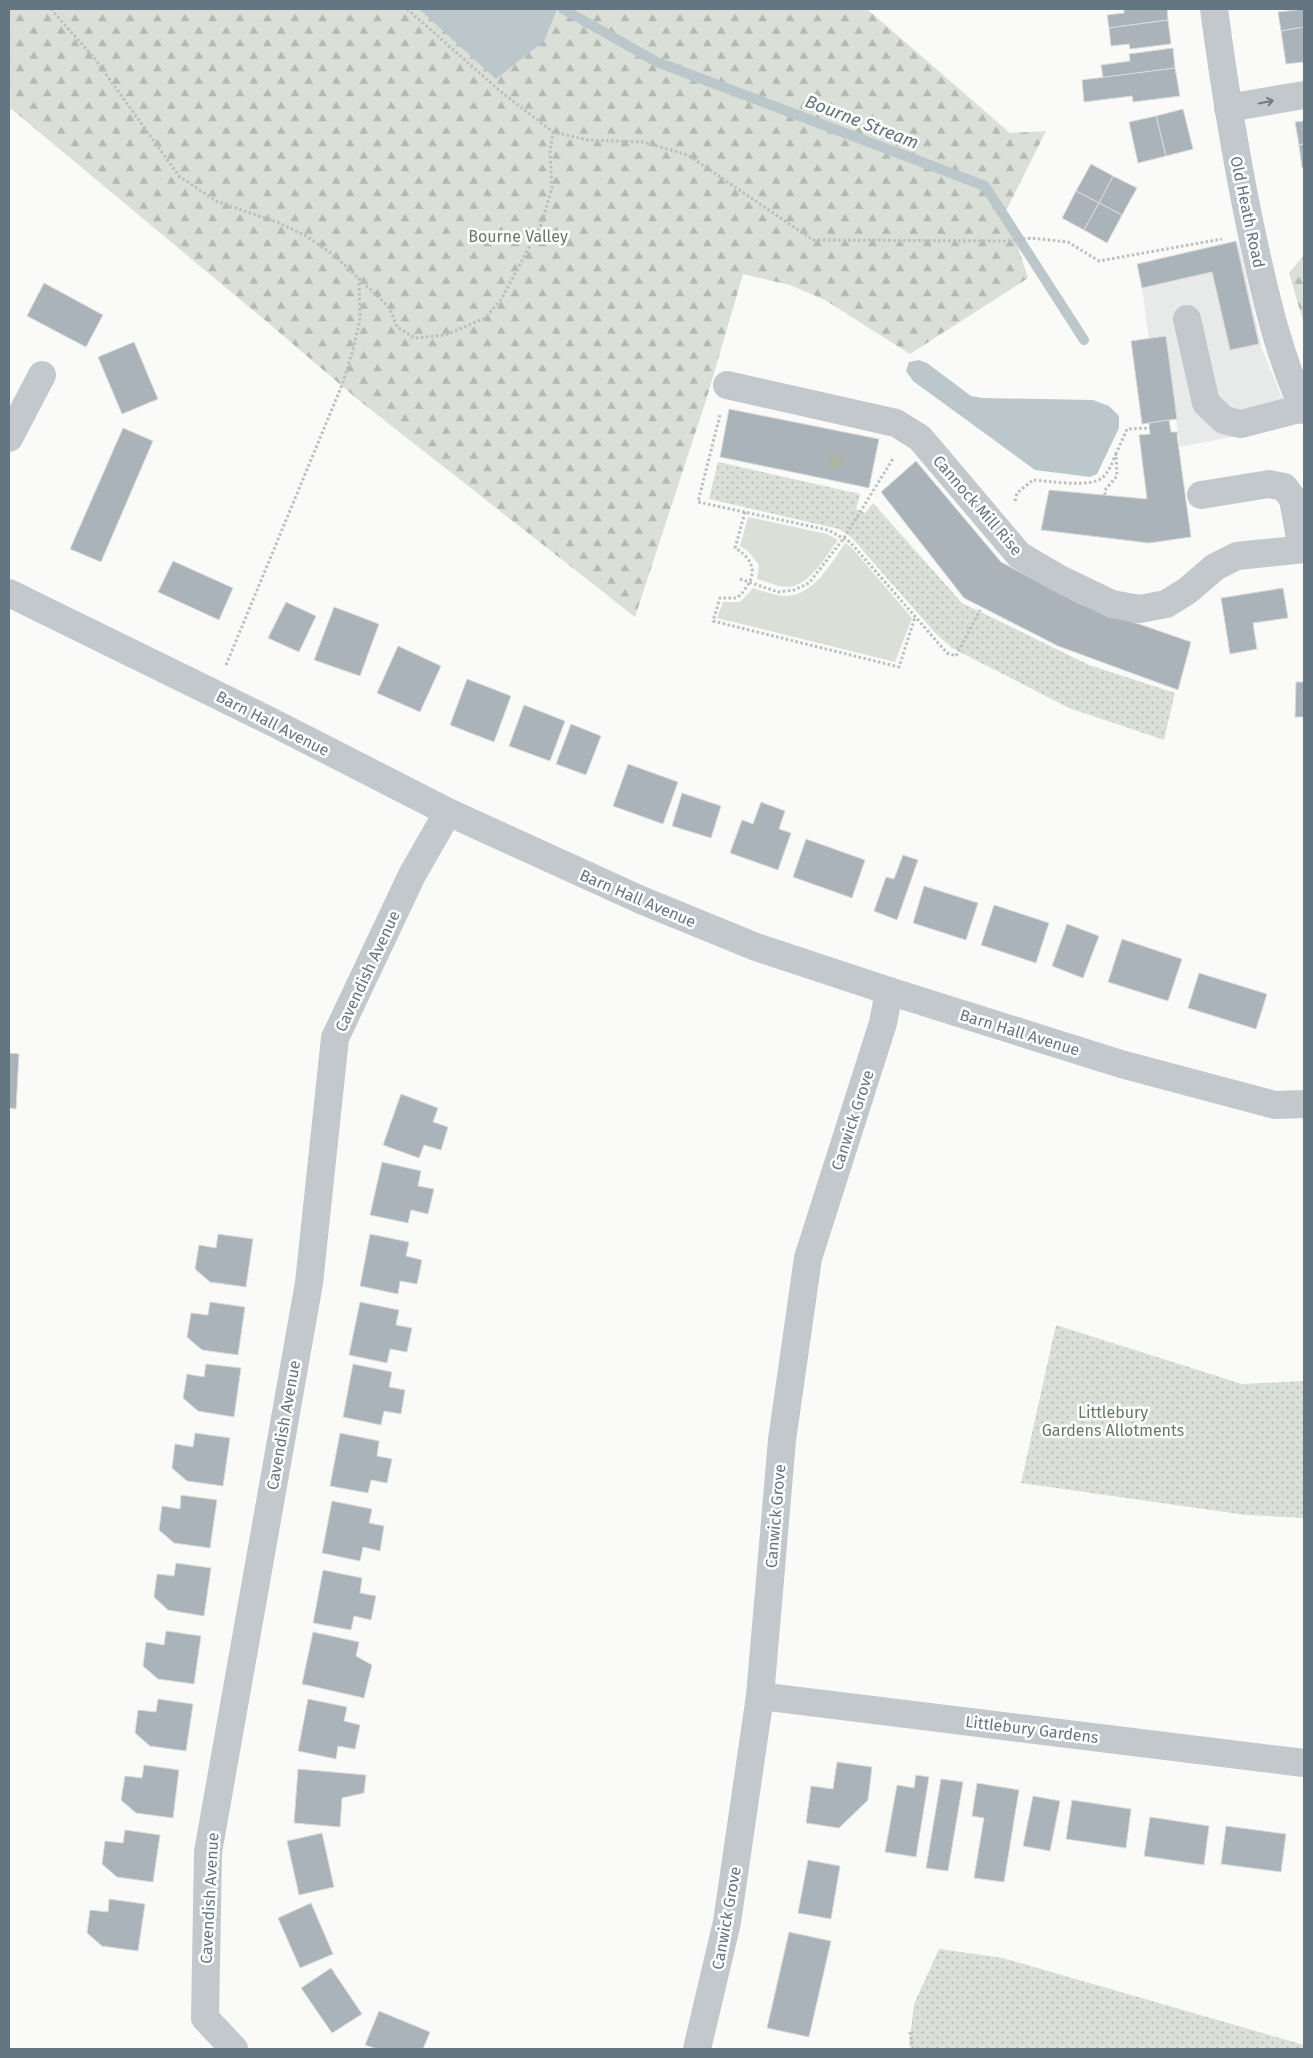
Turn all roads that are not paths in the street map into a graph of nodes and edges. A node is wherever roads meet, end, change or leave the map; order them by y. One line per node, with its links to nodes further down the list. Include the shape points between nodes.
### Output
1 (1214, 9): 3 (street, Old Heath Road)
2 (1304, 96): 3 (street, one-way to 2)
3 (1228, 108): 7 (street, Old Heath Road, via 1269,310 1292,384)
4 (1187, 319): 7 (street, via 1206,404 1224,420 1241,424)
5 (42, 375): 8 (street)
6 (727, 385): 10 (street, Cannock Mill Rise, via 896,423 920,438 1019,555 1112,604 1140,610 1166,604 1215,567 1237,556)
7 (1304, 409)
8 (9, 438)
9 (1201, 495): 10 (street, via 1269,484 1284,487 1294,499)
10 (1303, 549)
11 (9, 593): 12 (street, Barn Hall Avenue)
12 (448, 812): 13 (street, Barn Hall Avenue, via 641,900 747,943); 17 (street, Cavendish Avenue, via 412,875 335,1038 309,1283 208,1852 205,2018)
13 (889, 991): 14 (street, Barn Hall Avenue, via 1130,1066 1275,1105); 15 (street, Canwick Grove, via 884,1023 808,1258 782,1440)
14 (1304, 1104)
15 (760, 1696): 16 (street, Littlebury Gardens); 18 (street, Canwick Grove, via 727,1922)
16 (1304, 1763)
17 (234, 2049)
18 (696, 2049)

